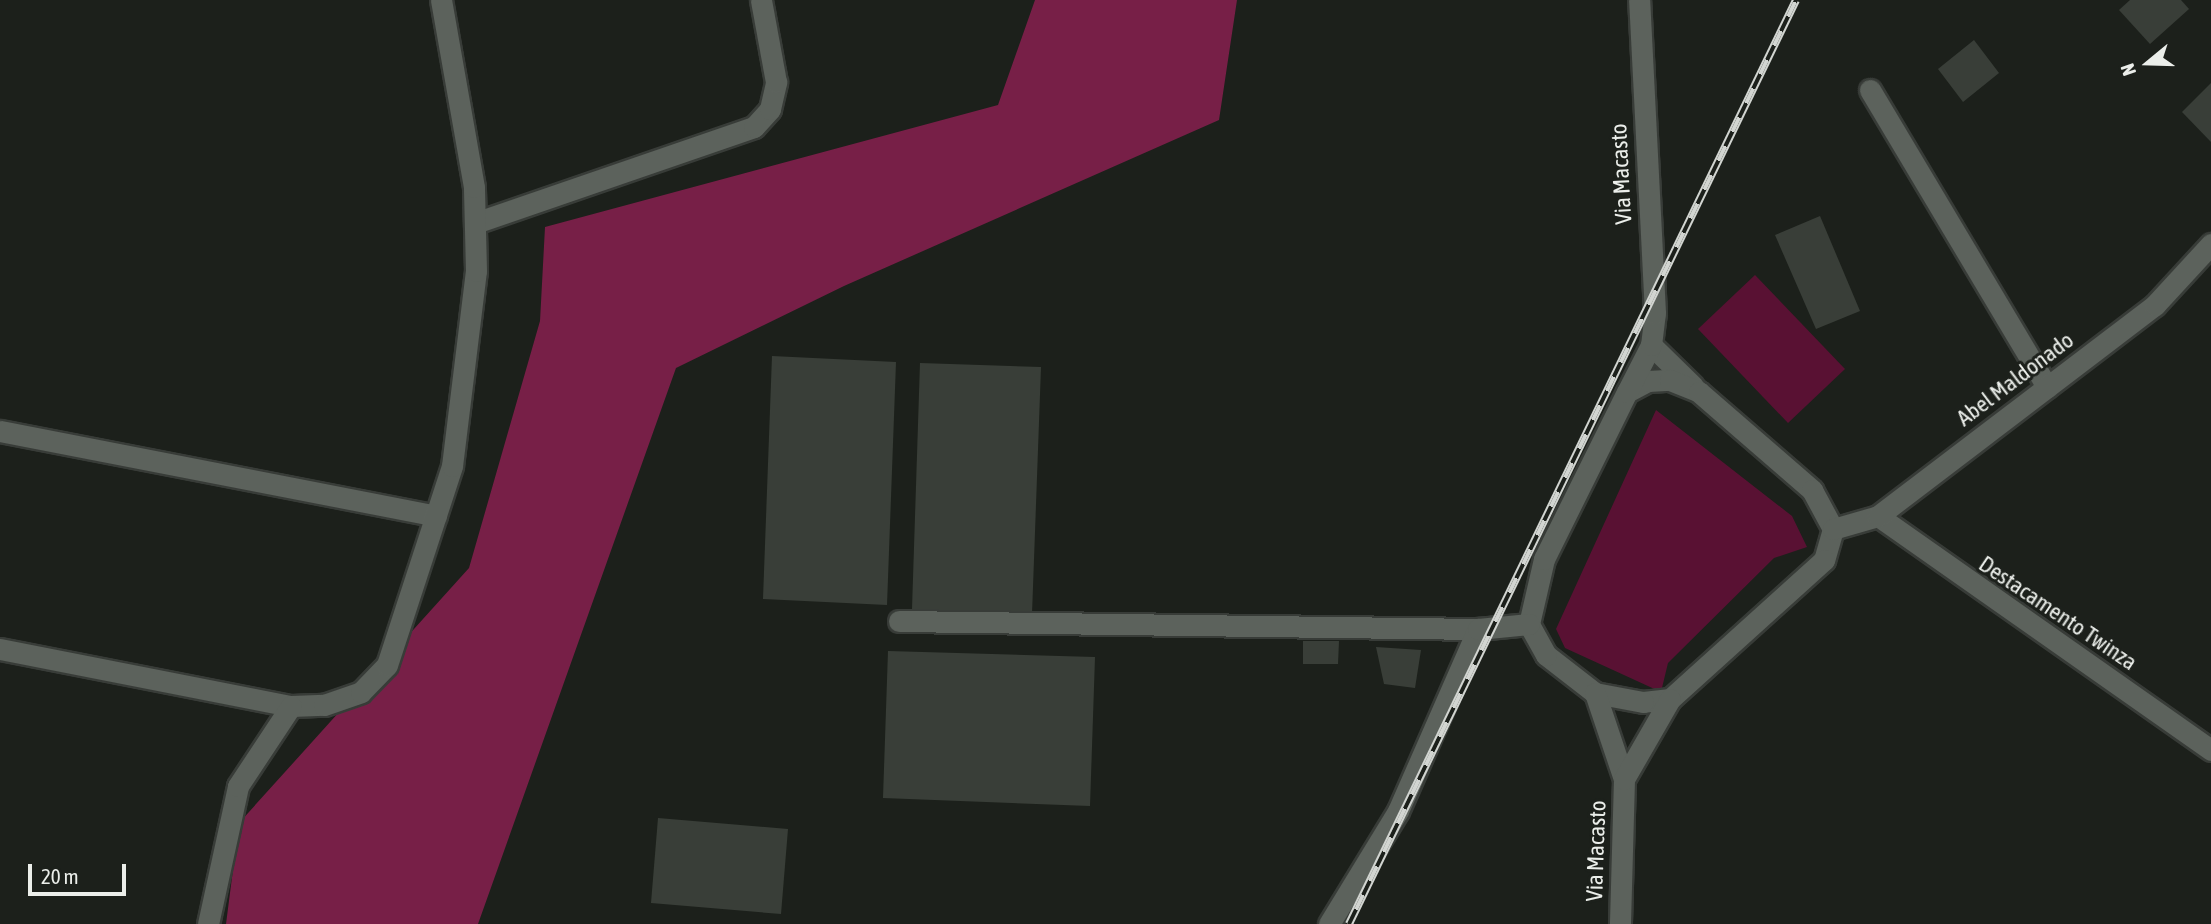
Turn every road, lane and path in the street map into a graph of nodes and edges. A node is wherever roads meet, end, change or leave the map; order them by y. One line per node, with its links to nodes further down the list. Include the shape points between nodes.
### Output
1 (441, 0): 5 (street)
2 (761, 0): 5 (street, via 776,82 770,109 754,127)
3 (1639, 0): 7 (street, Via Macasto, via 1655,313)
4 (1870, 90): 8 (street)
5 (475, 223): 12 (street, via 476,271 452,466)
6 (2211, 244): 8 (street, Abel Maldonado, via 2155,305)
7 (1651, 345): 9 (street, Via Macasto); 10 (street)
8 (2047, 387): 13 (street, Abel Maldonado)
9 (1627, 392): 10 (street, via 1648,381 1670,380); 16 (street, Via Macasto, via 1544,559)
10 (1699, 392): 14 (street, via 1812,490)
11 (0, 430): 12 (street)
12 (436, 516): 21 (street, via 387,665 361,692 324,705)
13 (1878, 516): 14 (street, Abel Maldonado); 22 (street, Destacamento Twinza)
14 (1833, 529): 20 (street, Via Macasto, via 1824,560)
15 (899, 621): 17 (street)
16 (1529, 624): 17 (street); 19 (street, via 1546,655)
17 (1478, 629): 25 (street, via 1398,811)
18 (0, 649): 21 (street)
19 (1595, 693): 20 (street, via 1643,702); 23 (street, Via Macasto)
20 (1670, 698): 23 (street, Via Macasto)
21 (291, 706): 24 (street, via 238,786)
22 (2211, 750)
23 (1624, 779): 26 (street, Via Macasto)
24 (208, 924)
25 (1329, 924)
26 (1620, 924)

